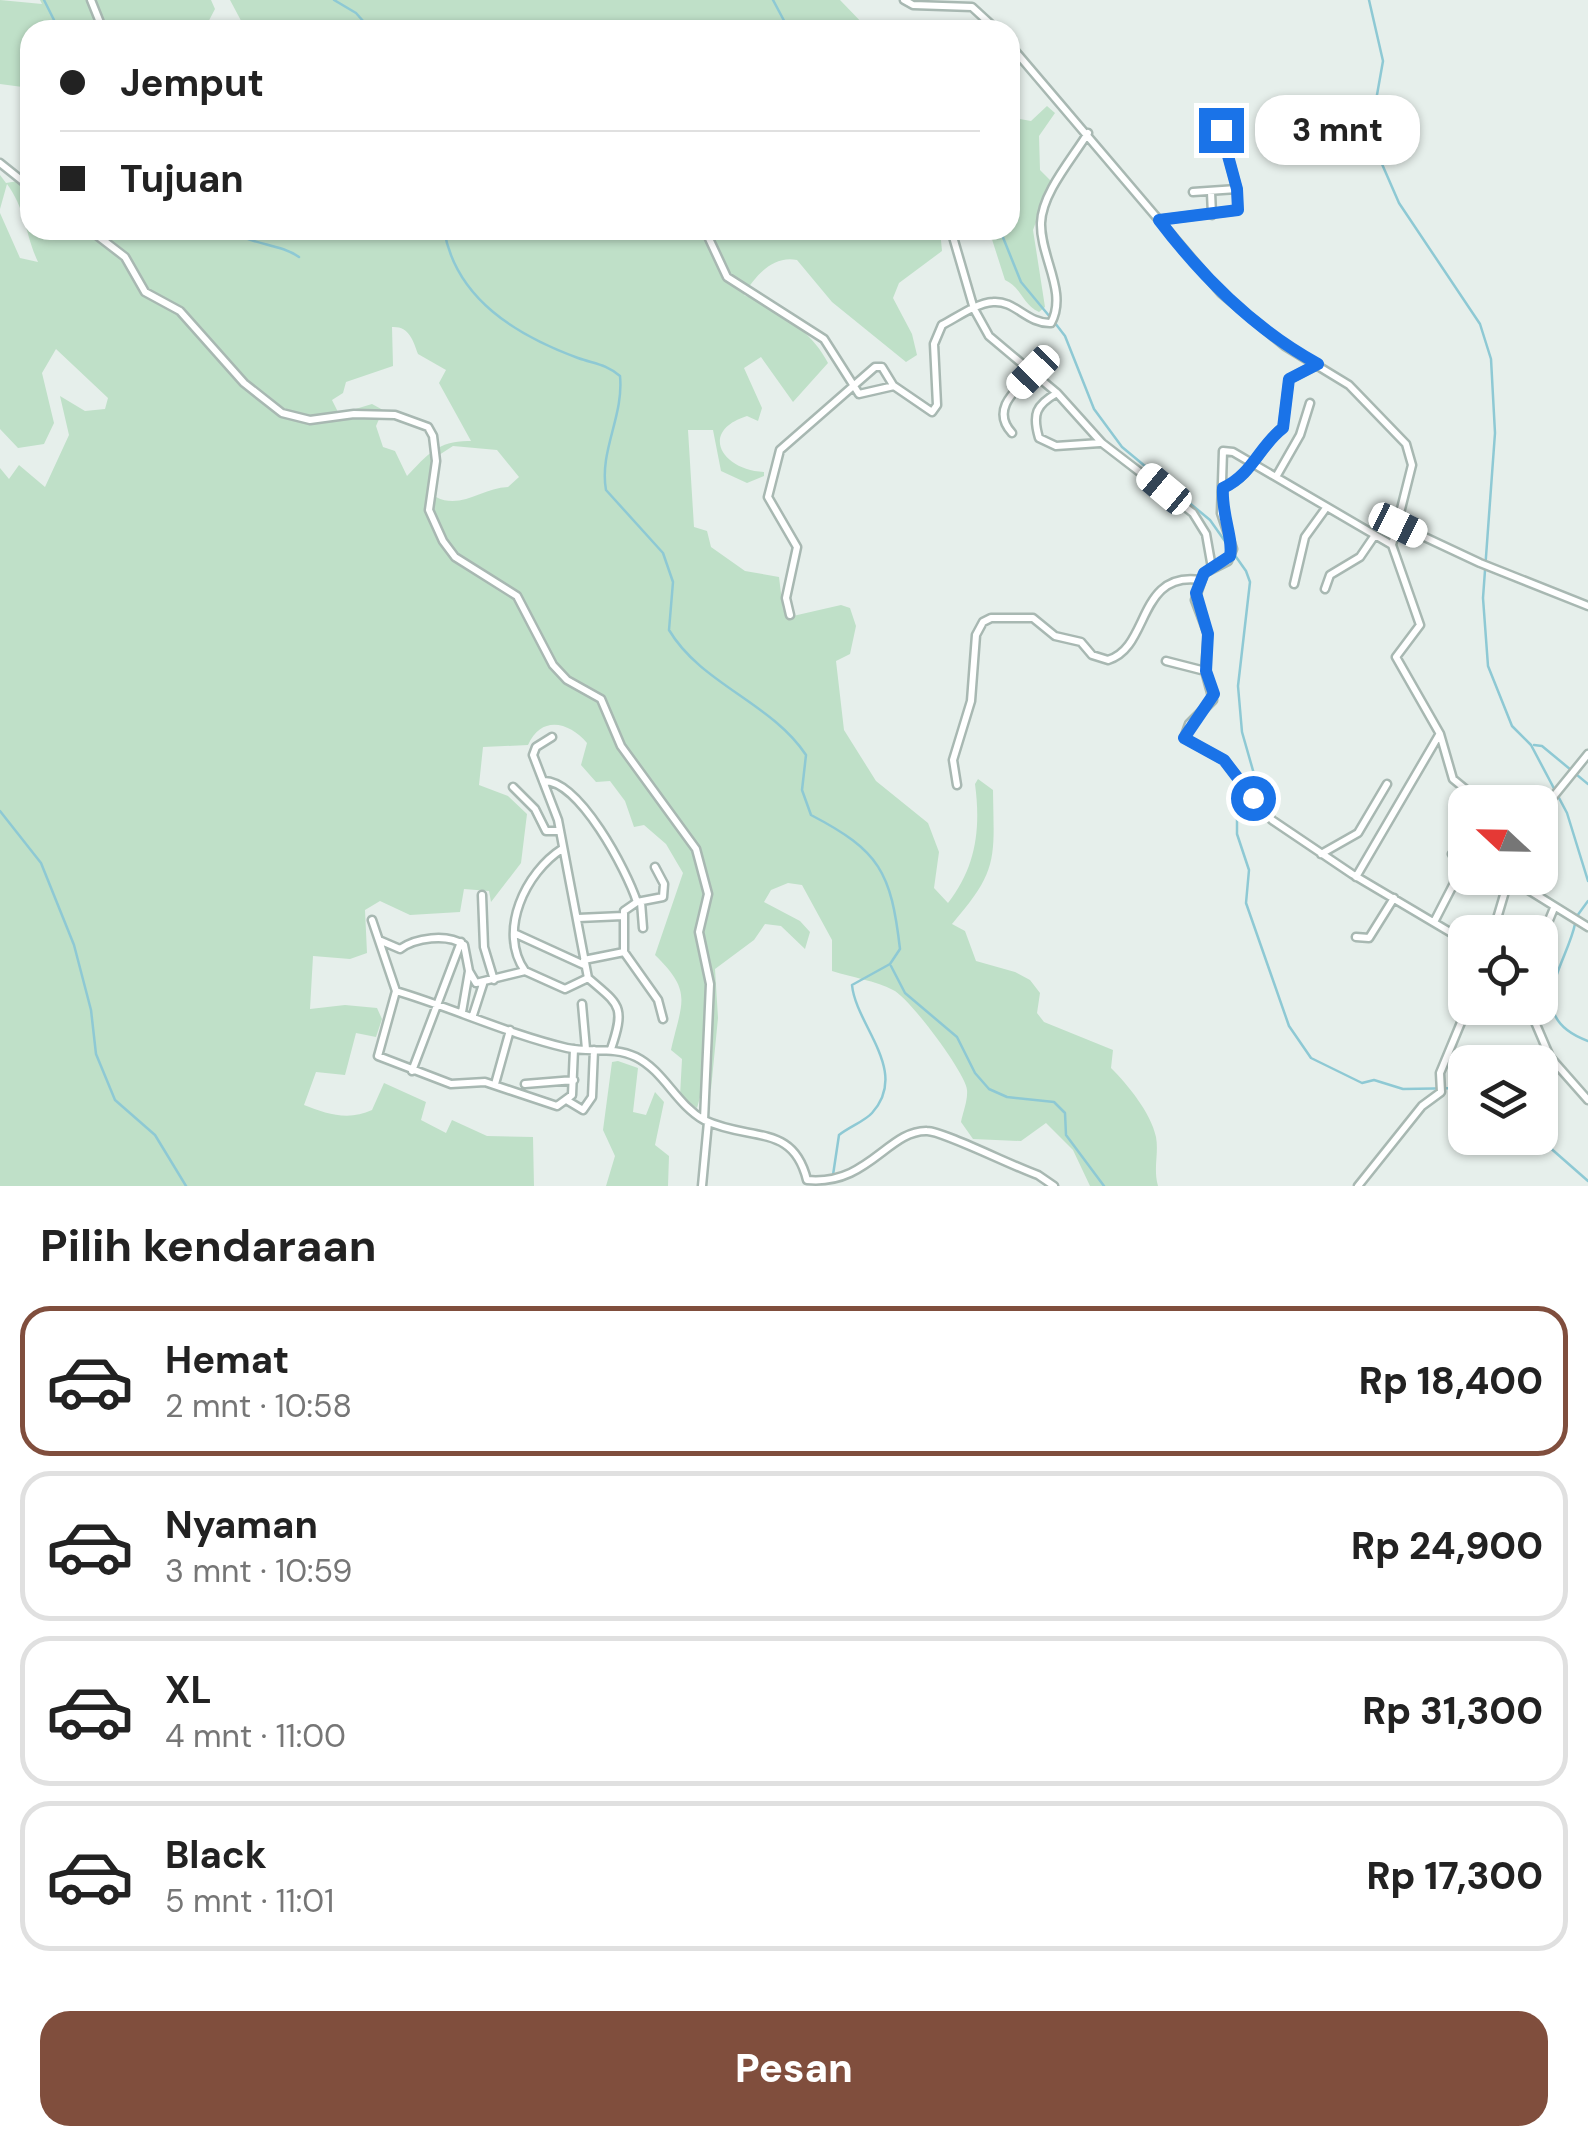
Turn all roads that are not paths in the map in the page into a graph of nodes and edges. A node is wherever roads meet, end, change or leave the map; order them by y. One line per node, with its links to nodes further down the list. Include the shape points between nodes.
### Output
1 (904, 0): 2 (street, via 972,6)
2 (987, 20)
3 (1020, 56): 5 (street)
4 (1221, 130): 8 (street)
5 (1088, 133): 14 (street); 18 (street, via 1041,222 1058,306 1053,319 1028,320 1002,303)
6 (0, 164): 7 (street)
7 (20, 179)
8 (1237, 189): 10 (street); 11 (street)
9 (1193, 192): 10 (street)
10 (1211, 192): 12 (street)
11 (1236, 212): 12 (street); 13 (street)
12 (1212, 214): 14 (street)
13 (1248, 214)
14 (1159, 220): 19 (street, via 1221,293)
15 (107, 240): 101 (street, via 146,292 180,311 244,383 282,413 310,420 395,415 434,436 429,510 443,542 517,596 554,665 601,699 621,746 696,848 708,894 699,932 710,984)
16 (710, 240): 21 (street, via 727,277 824,339)
17 (954, 240): 18 (street)
18 (974, 309): 20 (street, via 989,336); 22 (street, via 942,325 936,336 937,409 926,410)
19 (1318, 364): 29 (street, via 1289,379 1283,428 1267,441); 33 (street, via 1349,386 1409,450 1412,465)
20 (1033, 372): 23 (street); 27 (street, via 1005,403 1003,417)
21 (853, 383): 22 (street, via 864,396); 22 (street, via 878,366); 26 (street)
22 (894, 386)
23 (1057, 393): 28 (street); 28 (street, via 1036,411 1039,438 1056,446)
24 (1310, 402): 30 (street)
25 (814, 404): 26 (street)
26 (820, 417): 41 (street, via 780,450 770,478 770,503 797,547 786,598)
27 (1012, 433)
28 (1102, 443): 36 (street, via 1194,514 1206,534)
29 (1255, 466): 30 (street); 31 (street); 31 (street, via 1223,451)
30 (1276, 477): 32 (street)
31 (1223, 488): 36 (street, via 1221,513 1232,553)
32 (1326, 508): 34 (street); 38 (street, via 1301,546)
33 (1398, 525): 35 (street); 40 (street)
34 (1375, 536): 35 (street); 39 (street, via 1360,557 1330,575)
35 (1392, 545): 44 (street, via 1420,625 1396,657)
36 (1212, 568): 37 (street)
37 (1200, 580): 43 (street, via 1195,600 1208,634); 49 (street, via 1184,578 1161,591 1123,652 1108,660 1033,618 983,622 971,701 953,760)
38 (1294, 584)
39 (1326, 588)
40 (1588, 606)
41 (790, 615)
42 (1166, 661): 43 (street)
43 (1206, 671): 55 (street, via 1213,700 1184,738 1224,760 1272,820)
44 (1440, 734): 50 (street); 57 (street)
45 (552, 738): 47 (street, via 533,750)
46 (1588, 754): 52 (street)
47 (544, 781): 53 (street); 62 (street, via 558,783 588,814)
48 (1387, 784): 55 (street, via 1358,833)
49 (957, 785)
50 (1461, 785)
51 (512, 786): 53 (street, via 546,831)
52 (1558, 794)
53 (559, 831): 54 (street)
54 (562, 848): 66 (street); 72 (street, via 544,862 519,905)
55 (1322, 854): 57 (street)
56 (655, 867): 62 (street, via 665,893 659,901)
57 (1356, 876): 61 (street)
58 (482, 895): 81 (street, via 484,948)
59 (1448, 895): 68 (street)
60 (1535, 895): 63 (street)
61 (1394, 898): 68 (street); 73 (street, via 1368,938)
62 (639, 902): 65 (street); 70 (street)
63 (1554, 908): 64 (street); 69 (street)
64 (1551, 915)
65 (623, 916): 66 (street); 76 (street)
66 (578, 918): 77 (street)
67 (372, 920): 74 (street)
68 (1434, 922): 71 (street)
69 (1586, 926)
70 (642, 928)
71 (1448, 930)
72 (514, 933): 77 (street); 78 (street)
73 (1356, 936)
74 (379, 940): 75 (street, via 400,948 411,940); 83 (street)
75 (460, 942): 79 (street); 85 (street)
76 (624, 952): 77 (street); 88 (street)
77 (584, 963): 80 (street)
78 (525, 970): 80 (street, via 564,989); 81 (street)
79 (469, 971): 82 (street); 86 (street)
80 (588, 978): 94 (street, via 617,1003)
81 (494, 980): 82 (street)
82 (483, 984): 87 (street)
83 (396, 991): 85 (street); 95 (street, via 378,1056)
84 (582, 1004): 93 (street)
85 (439, 1007): 86 (street); 95 (street)
86 (462, 1012): 87 (street)
87 (472, 1015): 91 (street)
88 (664, 1019)
89 (1459, 1025): 104 (street, via 1441,1088)
90 (1536, 1025): 99 (street, via 1550,1057)
91 (510, 1030): 92 (street); 97 (street)
92 (574, 1049): 93 (street); 96 (street)
93 (590, 1049): 94 (street); 100 (street, via 592,1099 583,1110)
94 (611, 1049): 101 (street, via 652,1066 680,1102)
95 (412, 1072): 97 (street, via 451,1084)
96 (574, 1080): 98 (street); 100 (street)
97 (495, 1084): 100 (street, via 547,1104)
98 (525, 1084)
99 (1588, 1100)
100 (568, 1101)
101 (706, 1120): 102 (street); 103 (street, via 789,1144 801,1155 807,1180 822,1183 839,1181 926,1130)
102 (702, 1186)
103 (1054, 1186)
104 (1358, 1186)

